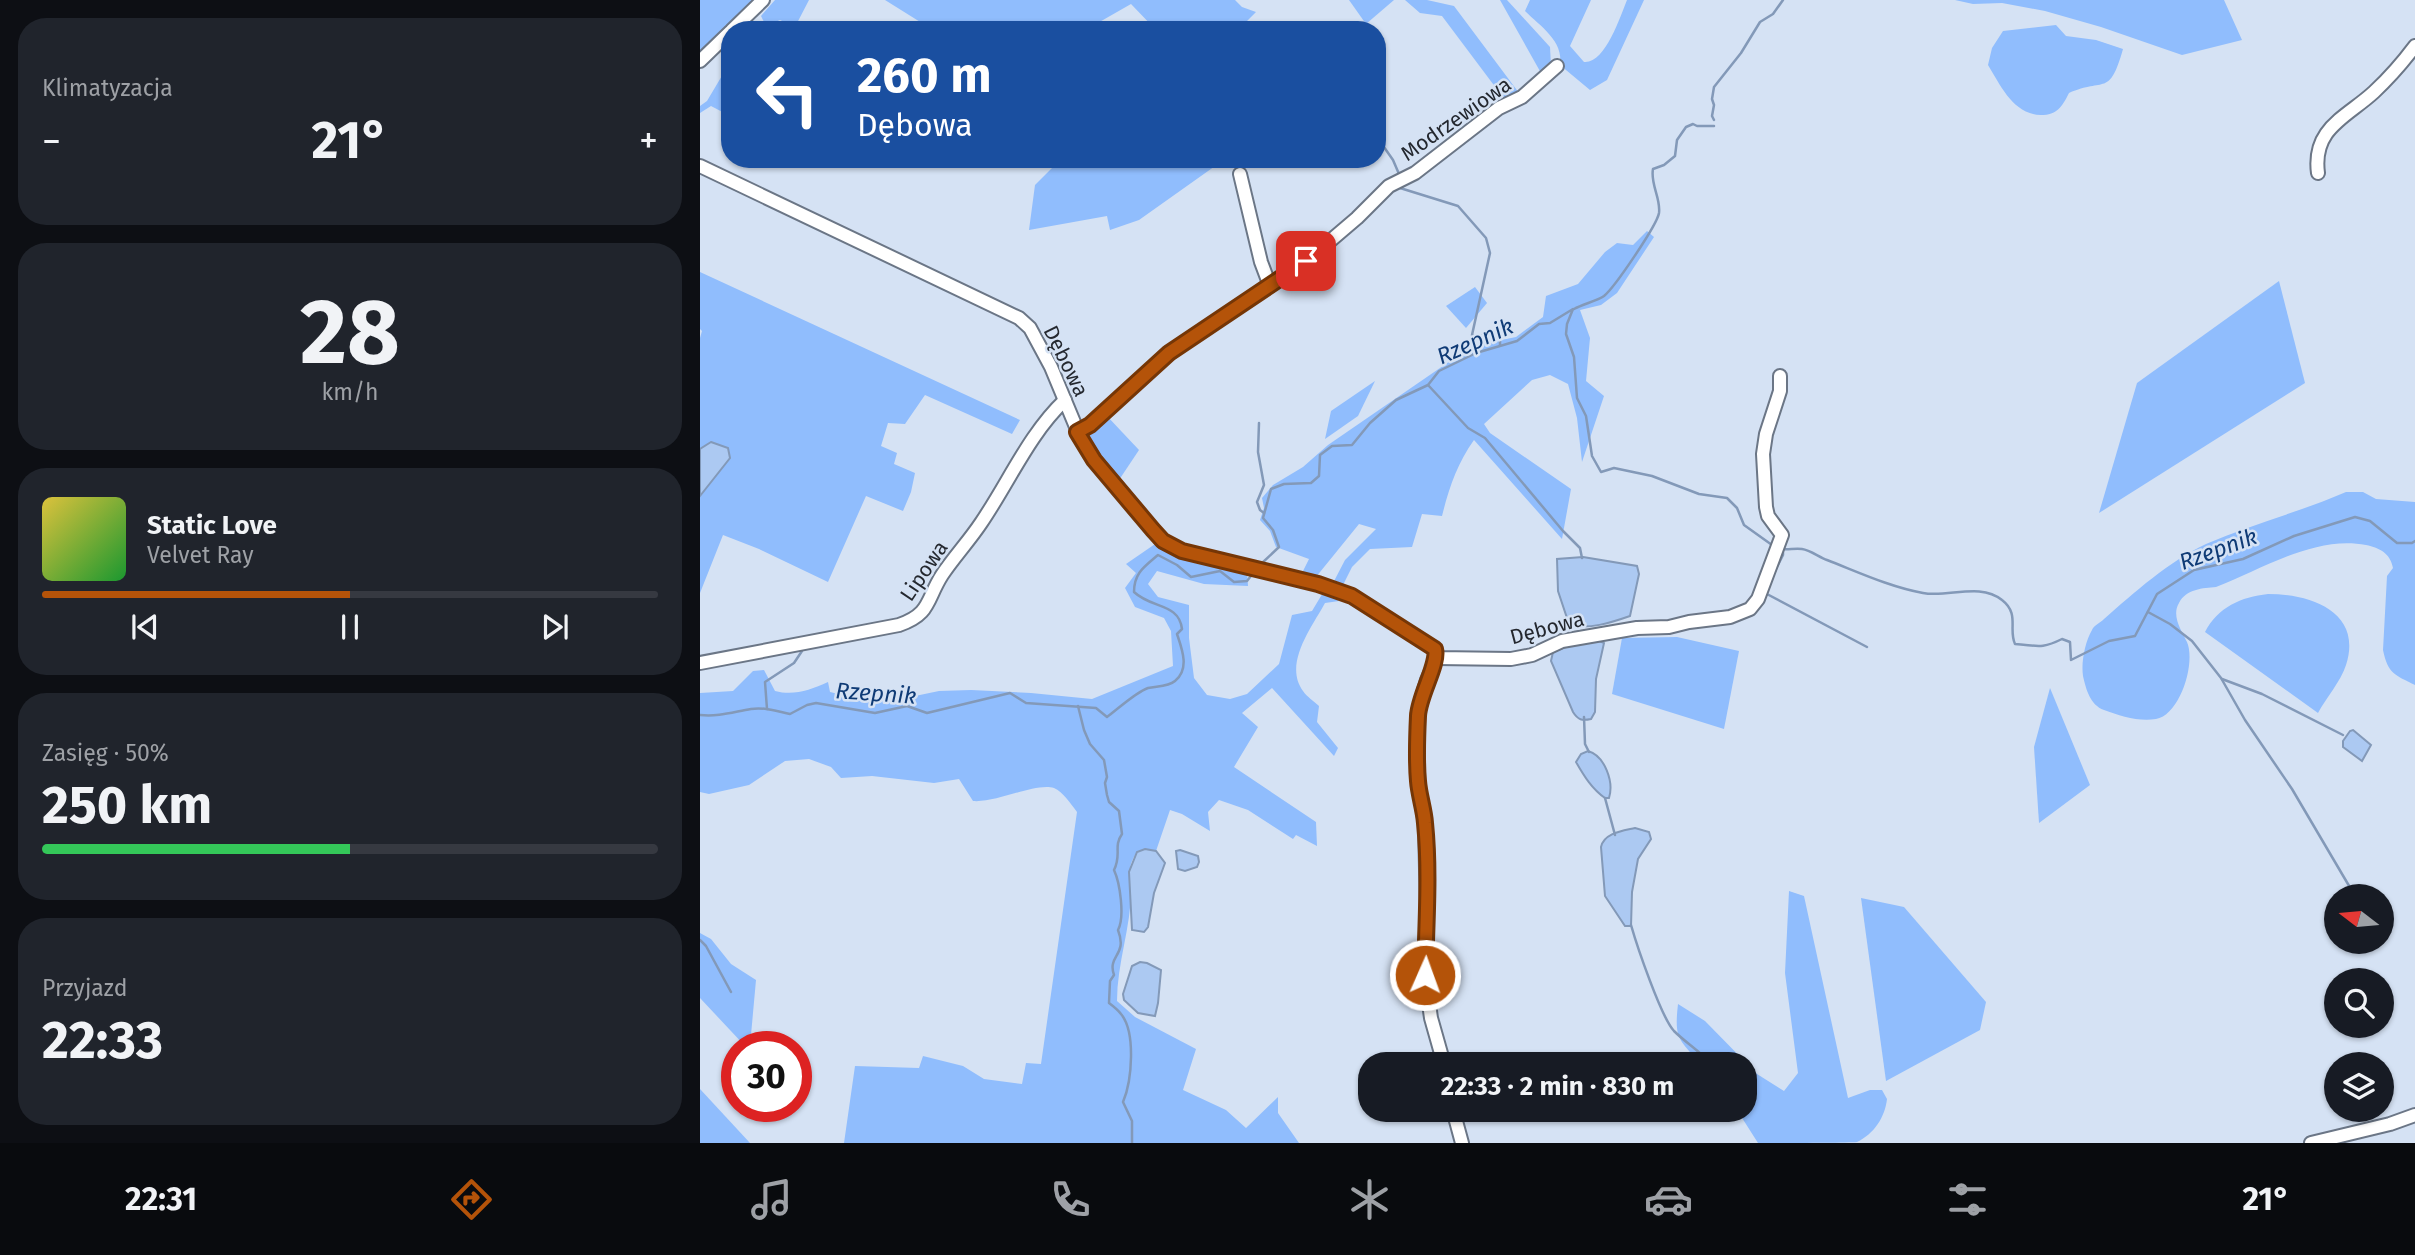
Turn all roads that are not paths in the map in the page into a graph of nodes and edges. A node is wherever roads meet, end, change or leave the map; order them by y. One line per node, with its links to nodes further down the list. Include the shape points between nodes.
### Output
1 (763, 0): 2 (street)
2 (741, 21)
3 (721, 41): 5 (street)
4 (2415, 46): 8 (street, via 2381,85 2329,128 2316,161)
5 (700, 61)
6 (1557, 66): 10 (street, Modrzewiowa, via 1522,97 1499,108 1415,173 1389,186 1310,258)
7 (700, 166): 12 (street, Dębowa, via 1019,318 1030,328)
8 (2318, 173)
9 (1240, 174): 10 (street)
10 (1270, 286): 13 (street, Modrzewiowa, via 1169,353)
11 (1780, 376): 14 (street, Dębowa, via 1763,454 1768,516 1782,535 1750,609 1730,617 1562,641 1511,659)
12 (1065, 400): 13 (street, Dębowa); 15 (street, Lipowa, via 1050,415 915,619)
13 (1077, 432): 14 (street, Dębowa, via 1094,460 1163,541 1182,551 1318,584 1364,602 1435,649)
14 (1437, 658): 16 (street, via 1418,711 1417,750 1425,823 1425,975)
15 (700, 663)
16 (1441, 1052)
17 (2415, 1115): 20 (street)
18 (1456, 1122): 19 (street)
19 (1462, 1143)
20 (2311, 1143)

